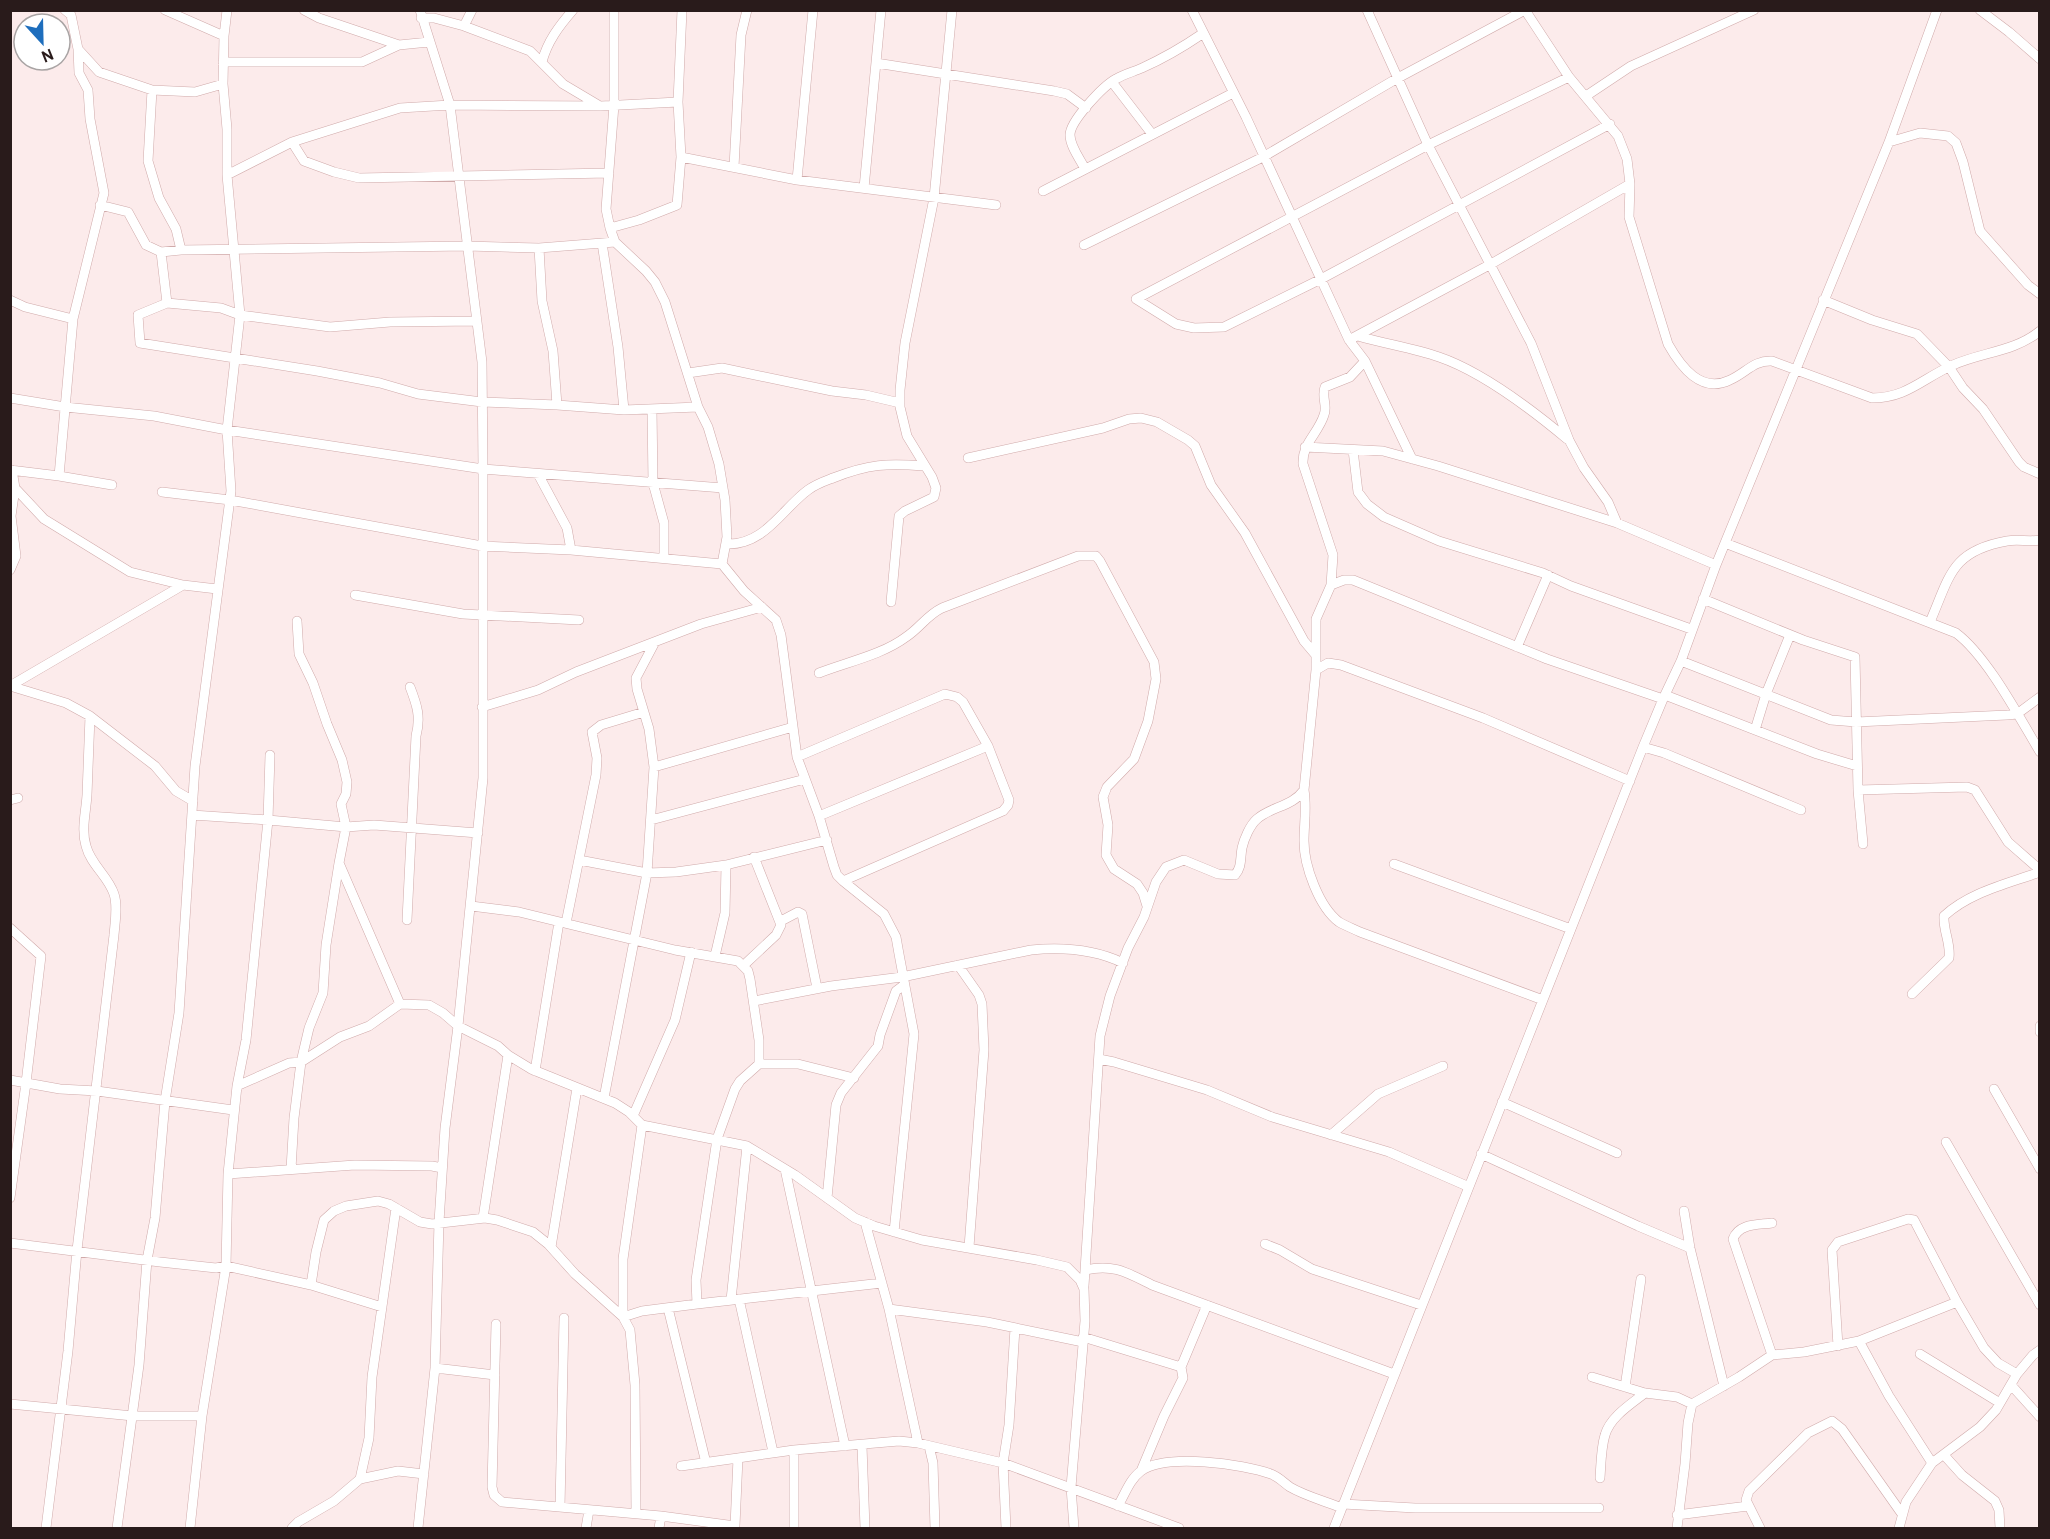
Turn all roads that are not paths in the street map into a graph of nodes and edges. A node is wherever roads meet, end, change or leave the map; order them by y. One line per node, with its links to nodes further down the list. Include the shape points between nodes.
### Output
1 (65, 10): 25 (street, via 71,15)
2 (227, 10): 22 (street)
3 (304, 10): 24 (street)
4 (472, 10): 20 (street)
5 (573, 10): 28 (street, via 545,48)
6 (614, 10): 40 (street)
7 (682, 10): 38 (street)
8 (747, 10): 50 (street, via 741,35)
9 (813, 10): 55 (street)
10 (881, 10): 29 (street)
11 (952, 10): 30 (street)
12 (1192, 10): 21 (street)
13 (1366, 10): 32 (street)
14 (1525, 10): 31 (street); 32 (street)
15 (1937, 10): 46 (street)
16 (1980, 10): 26 (street)
17 (166, 11): 22 (street)
18 (1749, 12): 37 (street, via 1631,66)
19 (420, 14): 20 (street); 23 (street)
20 (464, 26): 28 (street, via 530,51)
21 (1202, 34): 33 (street); 36 (street)
22 (224, 36): 27 (street)
23 (429, 42): 24 (street); 39 (street)
24 (399, 45): 27 (street, via 362,62)
25 (78, 49): 35 (street, via 99,72); 61 (street, via 79,73 88,90 104,193)
26 (2040, 59)
27 (223, 62): 34 (street)
28 (542, 62): 41 (street, via 563,84)
29 (876, 63): 30 (street); 57 (street)
30 (946, 74): 42 (street, via 1067,94); 59 (street)
31 (1569, 76): 37 (street); 47 (street)
32 (1396, 79): 47 (street); 49 (street)
33 (1112, 82): 42 (street); 44 (street)
34 (223, 84): 35 (street, via 195,92); 53 (street)
35 (152, 90): 70 (street, via 148,161)
36 (1233, 93): 44 (street); 49 (street)
37 (1586, 96): 43 (street)
38 (678, 102): 40 (street); 48 (street)
39 (450, 105): 41 (street); 45 (street, via 400,108); 54 (street)
40 (614, 105): 41 (street); 52 (street)
41 (601, 106)
42 (1086, 108): 51 (street, via 1069,138)
43 (1610, 124): 56 (street, via 1627,159); 60 (street)
44 (1152, 134): 51 (street)
45 (291, 142): 53 (street); 54 (street, via 304,161 359,178)
46 (1889, 142): 75 (street, via 1920,133 1948,136 1956,143 1980,231); 77 (street)
47 (1428, 145): 60 (street); 63 (street)
48 (681, 157): 50 (street); 64 (street, via 677,205)
49 (1263, 157): 63 (street); 67 (street)
50 (734, 167): 55 (street)
51 (1085, 169): 58 (street)
52 (609, 173): 54 (street); 64 (street, via 606,209)
53 (227, 175): 71 (street)
54 (458, 176): 68 (street)
55 (797, 180): 57 (street)
56 (1630, 184): 73 (street); 87 (street, via 1629,217 1668,344 1678,363 1702,382 1718,383 1729,381 1763,361)
57 (864, 188): 59 (street)
58 (1043, 191)
59 (934, 198): 62 (street); 91 (street, via 905,343)
60 (1459, 204): 73 (street); 74 (street)
61 (100, 205): 72 (street, via 128,212 146,245); 80 (street)
62 (996, 205)
63 (1291, 218): 74 (street); 74 (street, via 1136,299 1176,324 1224,327)
64 (610, 228): 65 (street)
65 (615, 242): 66 (street); 88 (street, via 655,282)
66 (602, 243): 69 (street); 96 (street)
67 (1084, 245)
68 (467, 246): 69 (street); 71 (street); 81 (street)
69 (539, 248): 92 (street)
70 (181, 250): 71 (street); 72 (street)
71 (234, 250): 79 (street)
72 (161, 252): 78 (street)
73 (1491, 264): 83 (street); 98 (street, via 1531,343)
74 (1321, 279): 83 (street)
75 (2040, 294)
76 (10, 300): 80 (street)
77 (1823, 300): 86 (street, via 1917,334); 87 (street)
78 (167, 303): 79 (street, via 221,308); 84 (street, via 138,315 140,343)
79 (240, 315): 81 (street, via 330,327); 84 (street)
80 (73, 319): 94 (street)
81 (477, 321): 90 (street)
82 (2040, 331): 86 (street, via 2022,343)
83 (1354, 338): 85 (street); 98 (street, via 1440,357 1518,400)
84 (235, 357): 90 (street, via 353,377 418,394); 97 (street)
85 (1365, 361): 99 (street, via 1350,377 1325,387 1325,415); 102 (street)
86 (1949, 367): 87 (street, via 1889,398 1872,398); 107 (street, via 2019,462)
87 (1795, 369): 117 (street)
88 (688, 373): 91 (street, via 722,368); 93 (street)
89 (10, 398): 94 (street)
90 (482, 402): 92 (street); 104 (street)
91 (900, 403): 103 (street, via 908,436)
92 (557, 405): 96 (street)
93 (698, 406): 95 (street); 112 (street, via 708,428)
94 (65, 407): 97 (street, via 154,416); 108 (street)
95 (652, 409): 96 (street); 109 (street)
96 (624, 410)
97 (227, 430): 104 (street); 114 (street)
98 (1569, 440): 115 (street)
99 (1305, 447): 100 (street); 127 (street, via 1304,464 1333,555)
100 (1353, 450): 102 (street, via 1383,451); 125 (street, via 1358,492 1384,518 1439,541)
101 (968, 458): 141 (street, via 1129,419 1157,422 1195,446 1211,485 1245,533 1304,641)
102 (1412, 459): 115 (street)
103 (924, 466): 118 (street, via 879,464 816,484 770,528 744,542); 131 (street, via 932,477 936,494 899,516)
104 (483, 469): 106 (street); 119 (street)
105 (11, 470): 108 (street); 111 (street)
106 (538, 474): 109 (street); 120 (street, via 567,528)
107 (2040, 474)
108 (59, 476): 110 (street)
109 (653, 483): 112 (street); 121 (street, via 664,523)
110 (112, 485)
111 (15, 488): 124 (street, via 11,516 16,556); 126 (street, via 44,519 130,572)
112 (723, 488): 118 (street)
113 (162, 492): 114 (street)
114 (230, 500): 119 (street); 128 (street)
115 (1617, 523): 123 (street)
116 (2040, 540): 136 (street, via 2009,540 1964,557 1951,573)
117 (1725, 543): 123 (street); 136 (street)
118 (726, 544): 122 (street)
119 (482, 546): 120 (street); 133 (street)
120 (571, 550): 121 (street)
121 (664, 558): 122 (street)
122 (722, 564): 132 (street)
123 (1716, 565): 130 (street)
124 (10, 570)
125 (1548, 575): 137 (street); 140 (street)
126 (183, 585): 128 (street); 152 (street, via 10,686 66,703)
127 (1331, 585): 140 (street, via 1353,580); 141 (street, via 1316,620)
128 (217, 589): 167 (street)
129 (355, 596): 133 (street)
130 (1703, 599): 137 (street); 138 (street)
131 (891, 602)
132 (762, 607): 139 (street); 154 (street, via 776,620 781,635)
133 (482, 615): 134 (street); 149 (street)
134 (579, 620)
135 (297, 621): 173 (street, via 299,654 342,760 347,782 341,804)
136 (1930, 622): 151 (street, via 1956,633 1973,647)
137 (1691, 629): 142 (street)
138 (1790, 634): 146 (street); 153 (street, via 1855,657)
139 (655, 642): 149 (street, via 538,690); 150 (street, via 636,678)
140 (1517, 647): 147 (street)
141 (1315, 654): 143 (street)
142 (1681, 661): 146 (street); 147 (street)
143 (1316, 670): 164 (street, via 1328,663 1341,665 1483,718); 165 (street)
144 (819, 673): 187 (street, via 905,638 934,612 1078,556 1096,556 1154,662 1156,679 1148,721 1134,759 1107,787 1103,797 1108,825 1106,855 1114,869 1137,884)
145 (410, 687): 174 (street, via 419,709)
146 (1766, 694): 153 (street, via 1831,720); 155 (street)
147 (1664, 697): 155 (street); 157 (street)
148 (2040, 697): 151 (street)
149 (482, 707): 175 (street, via 483,778)
150 (644, 712): 162 (street); 179 (street, via 601,725 592,732 596,775)
151 (2017, 714): 153 (street); 158 (street)
152 (90, 716): 167 (street, via 155,766 176,791); 220 (street, via 83,830 86,847 114,893 116,904)
153 (1856, 722): 161 (street)
154 (793, 727): 160 (street); 162 (street)
155 (1755, 730): 161 (street)
156 (988, 746): 160 (street, via 963,702 957,696 945,694); 170 (street); 185 (street, via 1009,800 1003,811)
157 (1643, 747): 164 (street); 168 (street)
158 (2040, 752)
159 (270, 754): 171 (street)
160 (797, 757): 163 (street)
161 (1857, 766): 166 (street)
162 (654, 767): 172 (street)
163 (805, 779): 170 (street); 172 (street)
164 (1630, 781): 192 (street)
165 (1304, 790): 187 (street, via 1292,802 1256,820 1242,848 1240,870 1235,875 1218,874 1184,860 1173,862 1160,874); 202 (street, via 1304,847 1310,870 1319,897 1339,921)
166 (1858, 790): 177 (street); 183 (street, via 1974,790 2008,842)
167 (193, 801): 169 (street)
168 (1801, 810)
169 (192, 815): 171 (street); 222 (street, via 179,1014)
170 (819, 816): 176 (street)
171 (268, 820): 173 (street); 217 (street, via 246,1040)
172 (651, 820): 184 (street)
173 (346, 826): 174 (street); 180 (street)
174 (411, 827): 175 (street); 188 (street)
175 (477, 833): 186 (street)
176 (827, 840): 178 (street); 185 (street, via 837,875)
177 (1863, 844)
178 (754, 857): 182 (street); 189 (street)
179 (579, 860): 184 (street); 190 (street)
180 (339, 863): 204 (street); 210 (street, via 323,993)
181 (1394, 864): 192 (street)
182 (726, 865): 184 (street); 195 (street, via 725,913)
183 (2040, 871): 201 (street, via 1967,898 1944,916 1950,958)
184 (647, 873): 193 (street)
185 (843, 881): 199 (street, via 884,914 896,937)
186 (471, 906): 190 (street); 205 (street)
187 (1147, 908): 196 (street)
188 (407, 920)
189 (781, 921): 197 (street, via 776,935); 200 (street, via 798,912 802,914)
190 (563, 922): 193 (street); 213 (street)
191 (10, 928): 216 (street, via 41,956)
192 (1571, 929): 202 (street)
193 (634, 939): 194 (street); 221 (street)
194 (691, 952): 195 (street); 225 (street, via 675,1020)
195 (715, 956): 197 (street)
196 (1122, 963): 198 (street, via 1105,954 1053,948); 209 (street, via 1100,1036)
197 (744, 965): 203 (street)
198 (958, 965): 199 (street); 251 (street, via 979,995 983,1018)
199 (903, 981): 200 (street); 214 (street, via 896,990 878,1046); 247 (street, via 914,1041)
200 (817, 988): 203 (street)
201 (1912, 994)
202 (1543, 999): 223 (street)
203 (754, 1001): 211 (street)
204 (400, 1004): 205 (street, via 429,1005); 210 (street, via 369,1026 327,1044)
205 (458, 1026): 208 (street, via 498,1046); 233 (street)
206 (2040, 1026): 207 (street)
207 (2040, 1032)
208 (508, 1056): 213 (street); 243 (street)
209 (1099, 1059): 227 (street, via 1207,1090 1272,1117); 256 (street)
210 (301, 1062): 217 (street); 234 (street)
211 (759, 1064): 214 (street, via 798,1064); 228 (street, via 735,1089)
212 (1443, 1066): 227 (street, via 1378,1094)
213 (535, 1071): 218 (street)
214 (854, 1078): 240 (street, via 836,1105)
215 (10, 1080): 216 (street)
216 (26, 1083): 220 (street); 239 (street)
217 (237, 1086): 224 (street)
218 (577, 1088): 221 (street); 250 (street)
219 (1994, 1089): 236 (street)
220 (97, 1091): 222 (street); 253 (street)
221 (604, 1098): 225 (street)
222 (165, 1101): 224 (street); 254 (street, via 155,1218)
223 (1502, 1102): 231 (street); 232 (street)
224 (233, 1110): 237 (street)
225 (633, 1116): 226 (street)
226 (642, 1125): 228 (street); 271 (street, via 623,1259)
227 (1331, 1135): 238 (street, via 1389,1152)
228 (717, 1139): 230 (street); 264 (street, via 696,1280)
229 (1946, 1142): 267 (street)
230 (747, 1146): 235 (street); 262 (street)
231 (1617, 1153)
232 (1481, 1154): 238 (street); 252 (street)
233 (442, 1168): 234 (street, via 355,1165); 244 (street)
234 (291, 1169): 237 (street)
235 (785, 1169): 240 (street); 261 (street)
236 (2040, 1169)
237 (228, 1174): 255 (street)
238 (1467, 1186): 266 (street)
239 (10, 1198)
240 (827, 1198): 245 (street)
241 (396, 1208): 244 (street, via 420,1222); 259 (street, via 378,1201 362,1202 334,1211 324,1220); 268 (street)
242 (1684, 1211): 252 (street)
243 (483, 1218): 244 (street); 250 (street, via 533,1232)
244 (439, 1222): 282 (street)
245 (865, 1222): 247 (street); 258 (street)
246 (1772, 1223): 280 (street, via 1742,1227 1733,1239)
247 (894, 1232): 251 (street)
248 (10, 1243): 253 (street)
249 (1265, 1244): 266 (street, via 1312,1269)
250 (550, 1247): 271 (street)
251 (969, 1247): 260 (street, via 1067,1268)
252 (1690, 1248): 287 (street)
253 (77, 1250): 254 (street); 294 (street)
254 (147, 1260): 255 (street); 295 (street)
255 (226, 1266): 259 (street); 296 (street)
256 (1085, 1270): 260 (street); 265 (street, via 1118,1269)
257 (1641, 1279): 289 (street)
258 (882, 1283): 261 (street); 270 (street)
259 (311, 1285): 268 (street)
260 (1083, 1288): 275 (street)
261 (811, 1290): 262 (street); 299 (street)
262 (735, 1299): 264 (street); 303 (street)
263 (1957, 1302): 276 (street); 277 (street, via 1914,1220 1838,1242 1832,1250); 284 (street, via 1984,1348 1998,1363)
264 (697, 1304): 269 (street)
265 (1207, 1305): 281 (street); 283 (street)
266 (1421, 1305): 283 (street)
267 (2040, 1305)
268 (382, 1307): 313 (street, via 372,1377 369,1438)
269 (668, 1308): 271 (street); 307 (street)
270 (889, 1309): 274 (street); 298 (street)
271 (623, 1317): 321 (street, via 630,1330 635,1385)
272 (564, 1318): 318 (street)
273 (496, 1324): 285 (street)
274 (1015, 1328): 275 (street); 306 (street)
275 (1083, 1339): 281 (street); 314 (street)
276 (1859, 1341): 277 (street); 308 (street)
277 (1838, 1346): 280 (street)
278 (2040, 1350): 284 (street)
279 (1920, 1354): 291 (street)
280 (1772, 1355): 287 (street)
281 (1181, 1367): 310 (street, via 1183,1378)
282 (435, 1368): 285 (street); 311 (street)
283 (1394, 1374): 315 (street)
284 (2017, 1374): 288 (street)
285 (495, 1375): 318 (street, via 494,1495 502,1502)
286 (1592, 1377): 289 (street)
287 (1724, 1386): 293 (street)
288 (2012, 1386): 291 (street); 297 (street)
289 (1625, 1387): 290 (street)
290 (1645, 1393): 293 (street, via 1667,1394); 312 (street, via 1609,1426)
291 (2000, 1403): 304 (street, via 1980,1427)
292 (10, 1404): 294 (street)
293 (1692, 1404): 323 (street)
294 (62, 1408): 295 (street); 326 (street)
295 (133, 1416): 296 (street); 327 (street)
296 (202, 1416): 328 (street)
297 (2040, 1417)
298 (918, 1443): 300 (street, via 899,1441); 301 (street)
299 (845, 1446): 300 (street); 302 (street)
300 (862, 1446): 334 (street)
301 (929, 1446): 306 (street); 335 (street)
302 (794, 1450): 303 (street); 333 (street)
303 (773, 1452): 305 (street)
304 (1944, 1455): 308 (street); 343 (street, via 1995,1501)
305 (738, 1458): 307 (street); 325 (street)
306 (1003, 1462): 314 (street); 336 (street)
307 (706, 1463): 309 (street)
308 (1932, 1463): 322 (street)
309 (681, 1466)
310 (1141, 1471): 315 (street, via 1168,1462 1216,1462 1271,1474 1291,1487); 316 (street)
311 (424, 1474): 313 (street, via 398,1471); 330 (street)
312 (1600, 1478)
313 (360, 1479): 329 (street)
314 (1071, 1487): 316 (street); 337 (street)
315 (1342, 1505): 319 (street); 339 (street)
316 (1118, 1506): 338 (street)
317 (1748, 1506): 322 (street, via 1749,1491 1808,1433 1832,1421 1842,1429); 323 (street); 341 (street)
318 (560, 1507): 320 (street)
319 (1599, 1508)
320 (589, 1510): 321 (street); 331 (street)
321 (636, 1513): 324 (street)
322 (1902, 1514): 342 (street)
323 (1677, 1515): 340 (street)
324 (661, 1516): 325 (street); 332 (street)
325 (734, 1527)
326 (46, 1528)
327 (117, 1528)
328 (190, 1528)
329 (292, 1528)
330 (418, 1528)
331 (586, 1528)
332 (659, 1528)
333 (794, 1528)
334 (865, 1528)
335 (935, 1528)
336 (1006, 1528)
337 (1074, 1528)
338 (1179, 1528)
339 (1334, 1528)
340 (1677, 1528)
341 (1760, 1528)
342 (1899, 1528)
343 (2000, 1528)

